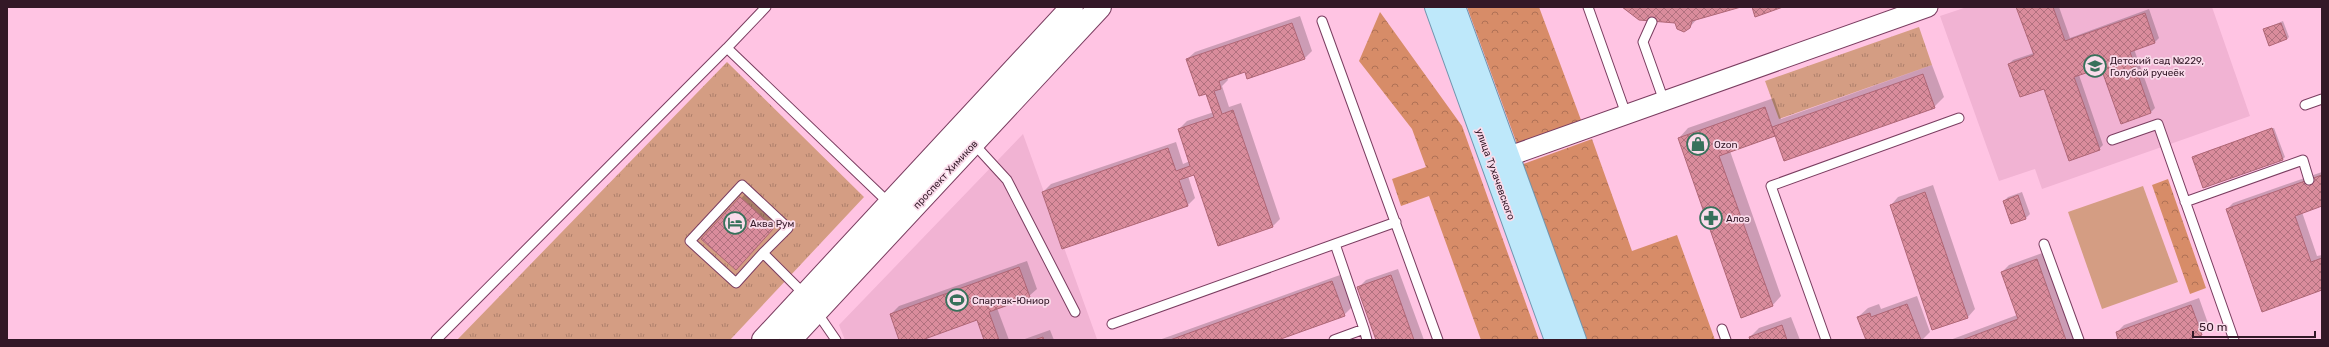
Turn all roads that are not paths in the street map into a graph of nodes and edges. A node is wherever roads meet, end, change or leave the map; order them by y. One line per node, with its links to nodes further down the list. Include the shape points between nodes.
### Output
1 (766, 7): 10 (lane)
2 (1072, 7): 21 (main road, проспект Химиков)
3 (1100, 7): 17 (main road, проспект Химиков)
4 (1436, 7): 38 (main road, улица Тухачевского)
5 (1454, 7): 18 (main road, улица Тухачевского)
6 (1588, 7): 14 (lane)
7 (1928, 7): 12 (street)
8 (1322, 21): 22 (lane)
9 (1652, 22): 12 (lane, via 1643,42)
10 (727, 48): 21 (lane); 31 (lane)
11 (2322, 99): 13 (lane)
12 (1664, 101): 14 (street)
13 (2306, 105)
14 (1626, 114): 18 (street)
15 (1959, 118): 41 (lane, via 1771,186)
16 (2112, 140): 20 (lane, via 2158,124)
17 (974, 144): 21 (main road, проспект Химиков); 27 (lane, via 1007,180)
18 (1507, 157): 39 (main road, улица Тухачевского)
19 (2309, 180): 20 (lane, via 2303,160)
20 (2185, 202): 43 (lane)
21 (897, 211): 26 (main road, проспект Химиков)
22 (1396, 222): 23 (lane); 37 (lane)
23 (1335, 244): 28 (lane); 29 (lane)
24 (2044, 244): 42 (lane)
25 (763, 253): 25 (lane, via 788,228 742,185 690,241 736,283); 26 (lane)
26 (811, 303): 32 (main road, проспект Химиков); 33 (main road, проспект Химиков); 34 (lane)
27 (1075, 312)
28 (1112, 324)
29 (1364, 329): 35 (lane); 36 (lane)
30 (1722, 329): 40 (lane)
31 (436, 340)
32 (763, 340)
33 (790, 340)
34 (836, 340)
35 (1334, 340)
36 (1368, 340)
37 (1438, 340)
38 (1556, 340)
39 (1575, 340)
40 (1726, 340)
41 (1826, 340)
42 (2079, 340)
43 (2234, 340)

